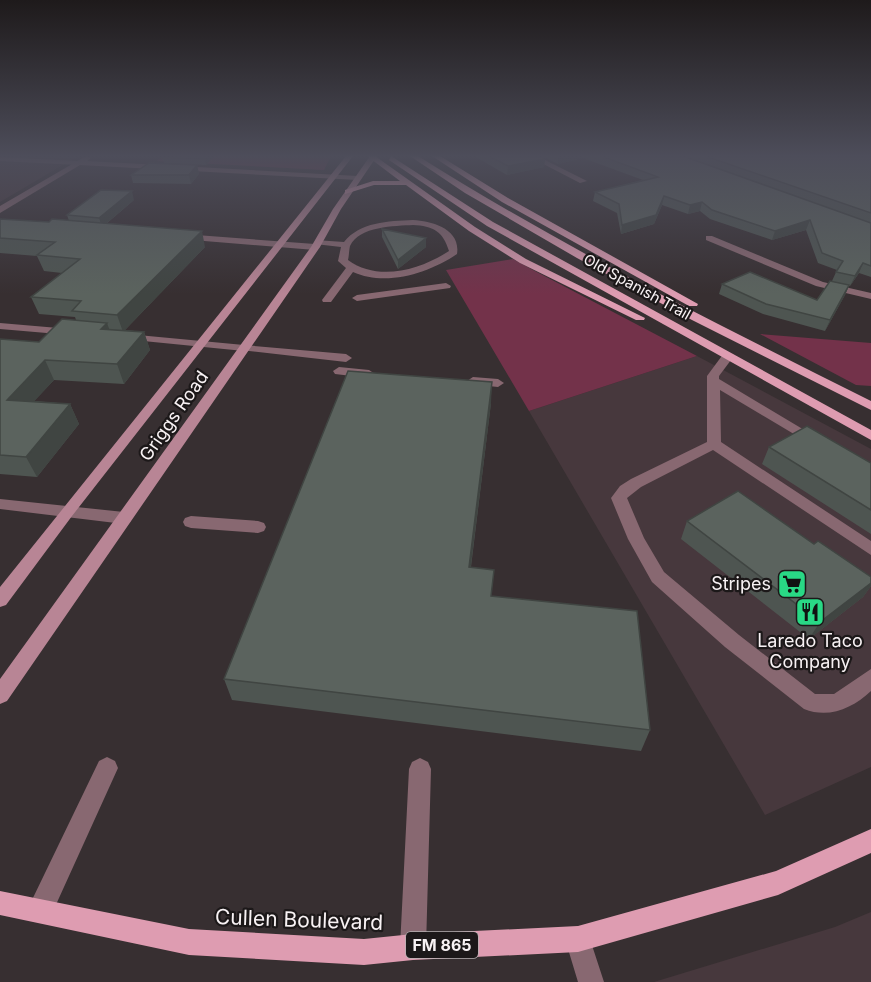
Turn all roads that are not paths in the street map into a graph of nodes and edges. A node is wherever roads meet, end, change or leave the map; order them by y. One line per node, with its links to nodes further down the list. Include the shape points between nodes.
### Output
1 (14, 202): 8 (street)
2 (314, 202): 11 (main road, Griggs Road)
3 (342, 202): 12 (main road, Griggs Road)
4 (433, 202): 23 (main road, via 523,261 604,301)
5 (457, 202): 23 (main road, Old Spanish Trail)
6 (484, 202): 22 (main road, Old Spanish Trail)
7 (508, 202): 22 (main road, via 692,304)
8 (0, 210)
9 (178, 237): 11 (street)
10 (709, 238): 16 (street, via 820,284)
11 (280, 244): 12 (street); 24 (main road, Griggs Road)
12 (317, 244): 13 (street); 26 (main road, Griggs Road)
13 (346, 244): 14 (street, via 343,261); 14 (street, via 361,231 428,223 440,228 454,252 422,269 373,275)
14 (352, 267): 18 (street)
15 (446, 286): 17 (street)
16 (871, 296)
17 (357, 298)
18 (327, 300)
19 (0, 326): 20 (street)
20 (85, 334)
21 (118, 337): 24 (street)
22 (736, 337): 25 (main road, Old Spanish Trail)
23 (699, 340): 27 (main road, Old Spanish Trail)
24 (200, 344): 26 (street); 39 (main road, Griggs Road)
25 (754, 346): 27 (main road); 34 (main road, Old Spanish Trail)
26 (244, 348): 28 (street); 40 (main road, Griggs Road)
27 (728, 356): 32 (street); 35 (main road, Old Spanish Trail)
28 (346, 358)
29 (339, 371): 30 (street)
30 (384, 375)
31 (464, 381): 33 (street)
32 (713, 381): 36 (street); 37 (street)
33 (498, 383)
34 (871, 406)
35 (871, 436)
36 (714, 444): 43 (street); 45 (street, via 636,483 620,498 636,539 658,577 811,703 837,703)
37 (822, 445)
38 (0, 504): 39 (street)
39 (67, 512): 40 (street); 44 (main road, Griggs Road)
40 (124, 519): 46 (main road, Griggs Road)
41 (191, 522): 42 (street)
42 (258, 527)
43 (871, 549)
44 (0, 600)
45 (871, 678)
46 (0, 695)
47 (107, 768): 51 (street)
48 (420, 769): 53 (street)
49 (871, 841): 52 (main road, Cullen Boulevard / FM 865, via 778,883)
50 (0, 903): 51 (main road, Cullen Boulevard / FM 865)
51 (40, 911): 53 (main road, Cullen Boulevard / FM 865, via 189,942 364,952)
52 (578, 939): 53 (main road, Cullen Boulevard / FM 865); 54 (street)
53 (413, 946)
54 (591, 982)

